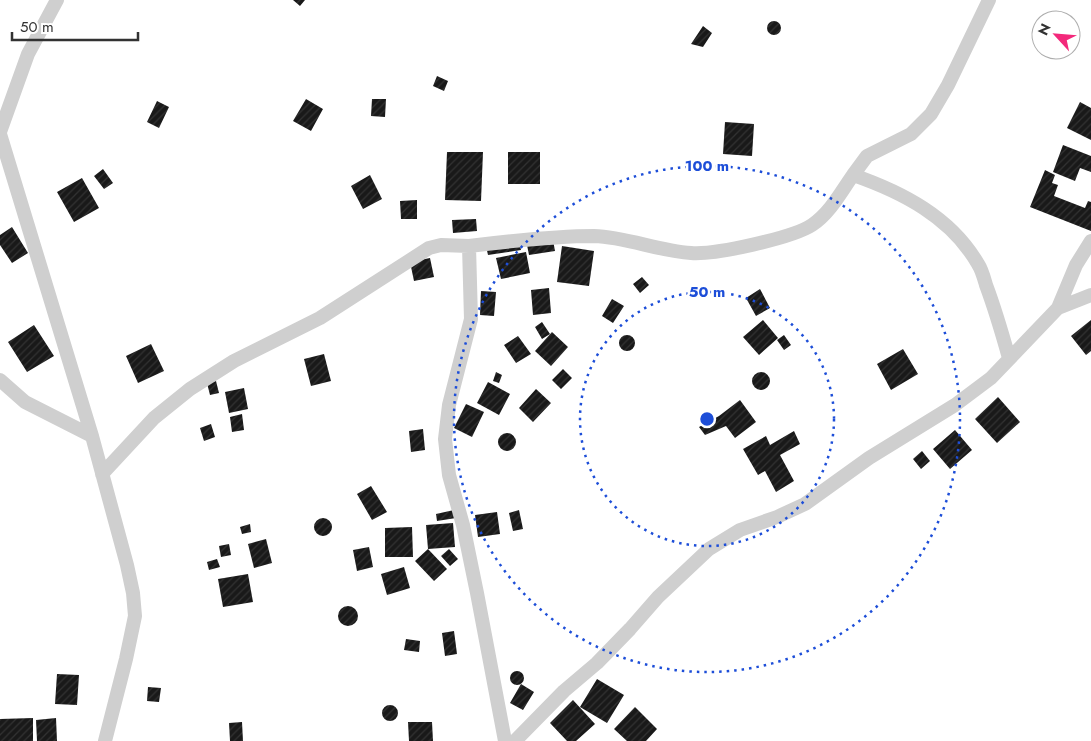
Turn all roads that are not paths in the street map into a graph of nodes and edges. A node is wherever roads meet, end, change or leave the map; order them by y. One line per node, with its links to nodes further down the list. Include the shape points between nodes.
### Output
1 (58, 0): 3 (street, via 28,54)
2 (989, 0): 4 (street, via 931,114 911,134 867,156)
3 (0, 133): 11 (street)
4 (853, 175): 6 (street, via 832,206 812,225 791,234 726,250 692,253 628,239 594,236); 9 (street, via 915,202 937,217 963,242 979,265)
5 (1091, 241): 8 (street, via 1076,265)
6 (469, 246): 12 (street, via 429,248 320,318 234,361 190,389 154,418); 14 (street, via 471,319 449,405 445,439 449,475 463,525)
7 (1091, 295): 8 (street)
8 (1058, 308): 9 (street)
9 (1009, 358): 15 (street, via 991,378 954,405 869,458 805,504 740,530 709,549)
10 (0, 380): 11 (street, via 26,402)
11 (92, 436): 12 (street)
12 (102, 474): 13 (street, via 128,565 135,616)
13 (104, 741)
14 (505, 741)
15 (515, 741)

